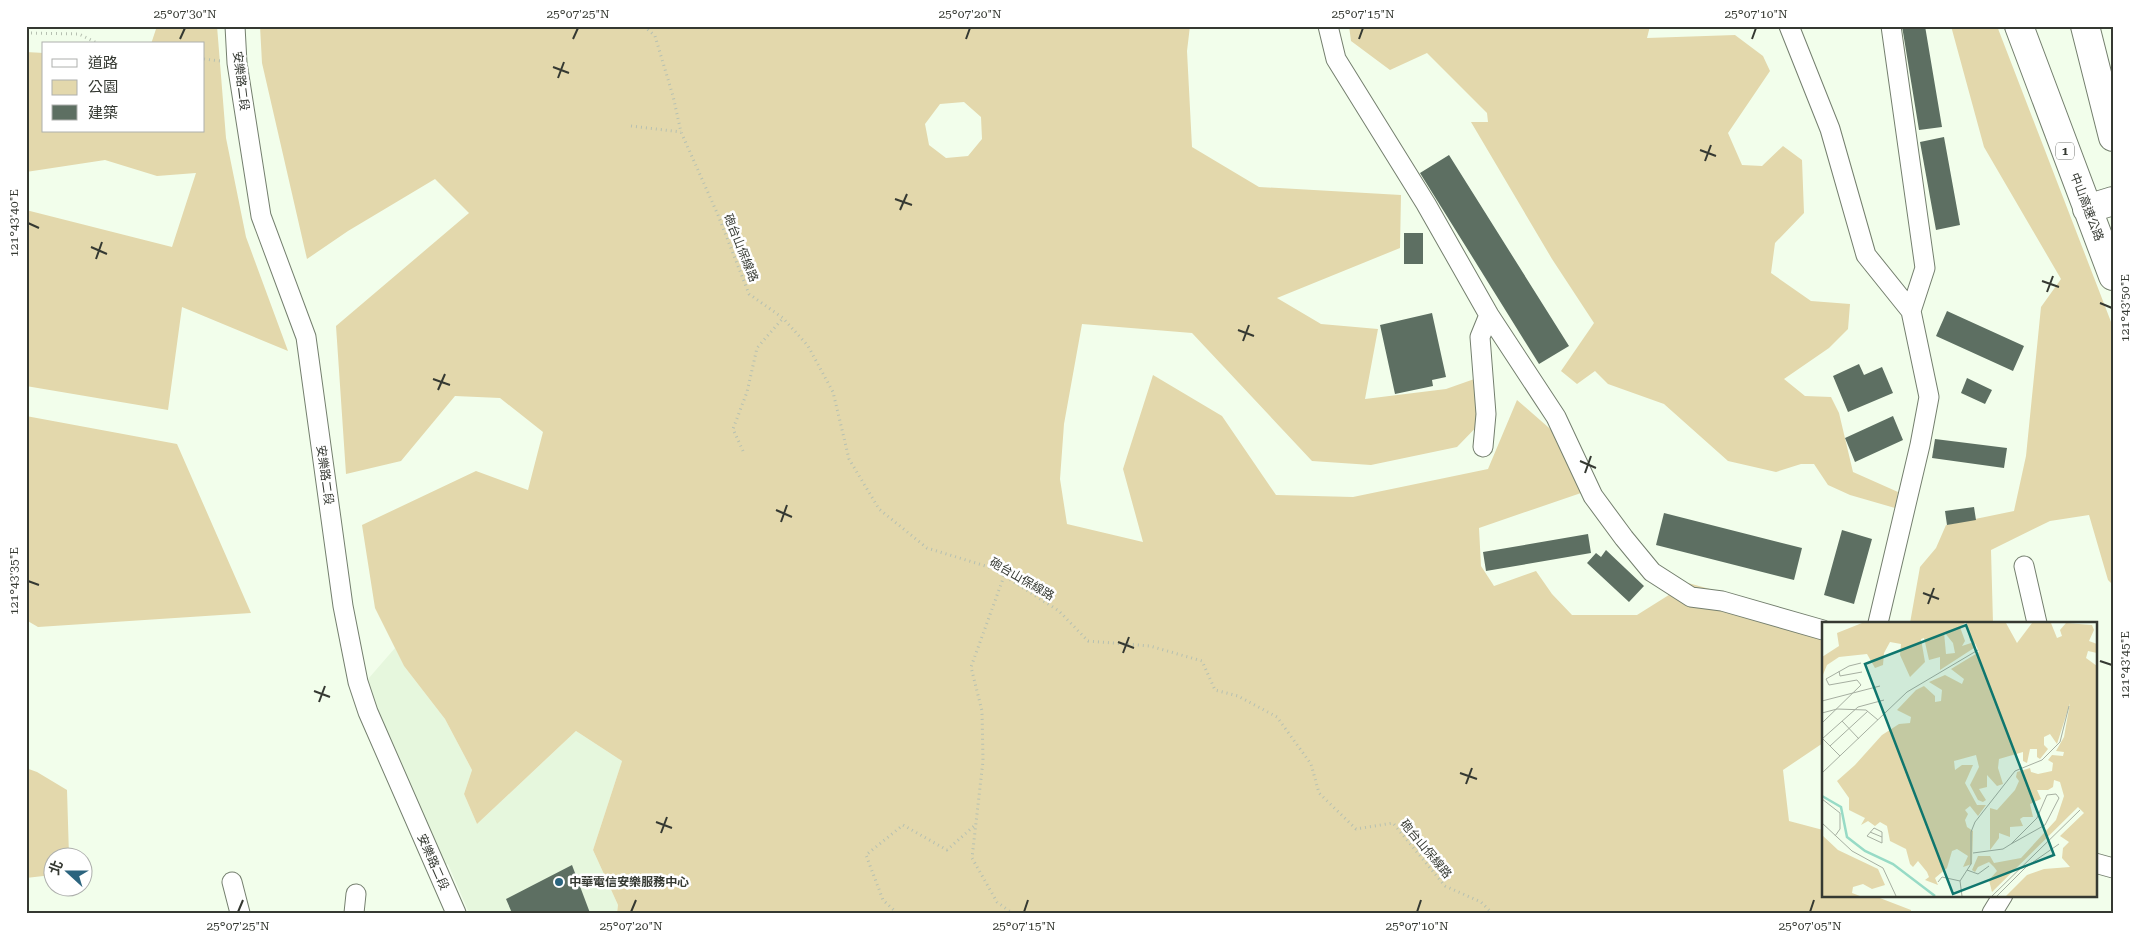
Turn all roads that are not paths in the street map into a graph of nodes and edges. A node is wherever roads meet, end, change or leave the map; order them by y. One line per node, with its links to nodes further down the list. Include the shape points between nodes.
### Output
1 (235, 26): 23 (street, 安樂路二段, via 237,63 261,216 306,337 343,606 358,682 368,712)
2 (1328, 26): 12 (street, via 1336,58 1426,204)
3 (1789, 26): 11 (street, via 1830,129 1866,254)
4 (1891, 26): 11 (street, via 1925,268)
5 (2019, 26): 9 (highway, 中山高速公路 / 1)
6 (2085, 26): 7 (highway)
7 (2113, 137)
8 (2113, 201): 9 (highway)
9 (2087, 209): 10 (highway, 中山高速公路 / 1)
10 (2113, 276)
11 (1911, 311): 15 (street, via 1929,397)
12 (1489, 315): 13 (street, via 1480,337 1486,414); 17 (street, via 1556,417 1593,496 1652,572 1691,597 1722,601)
13 (1483, 447)
14 (2024, 566): 16 (street)
15 (1878, 622)
16 (2037, 622)
17 (1822, 630)
18 (2096, 863): 19 (street)
19 (2113, 868)
20 (232, 882): 22 (street)
21 (2002, 896): 24 (street)
22 (240, 913)
23 (456, 913)
24 (1992, 913)

